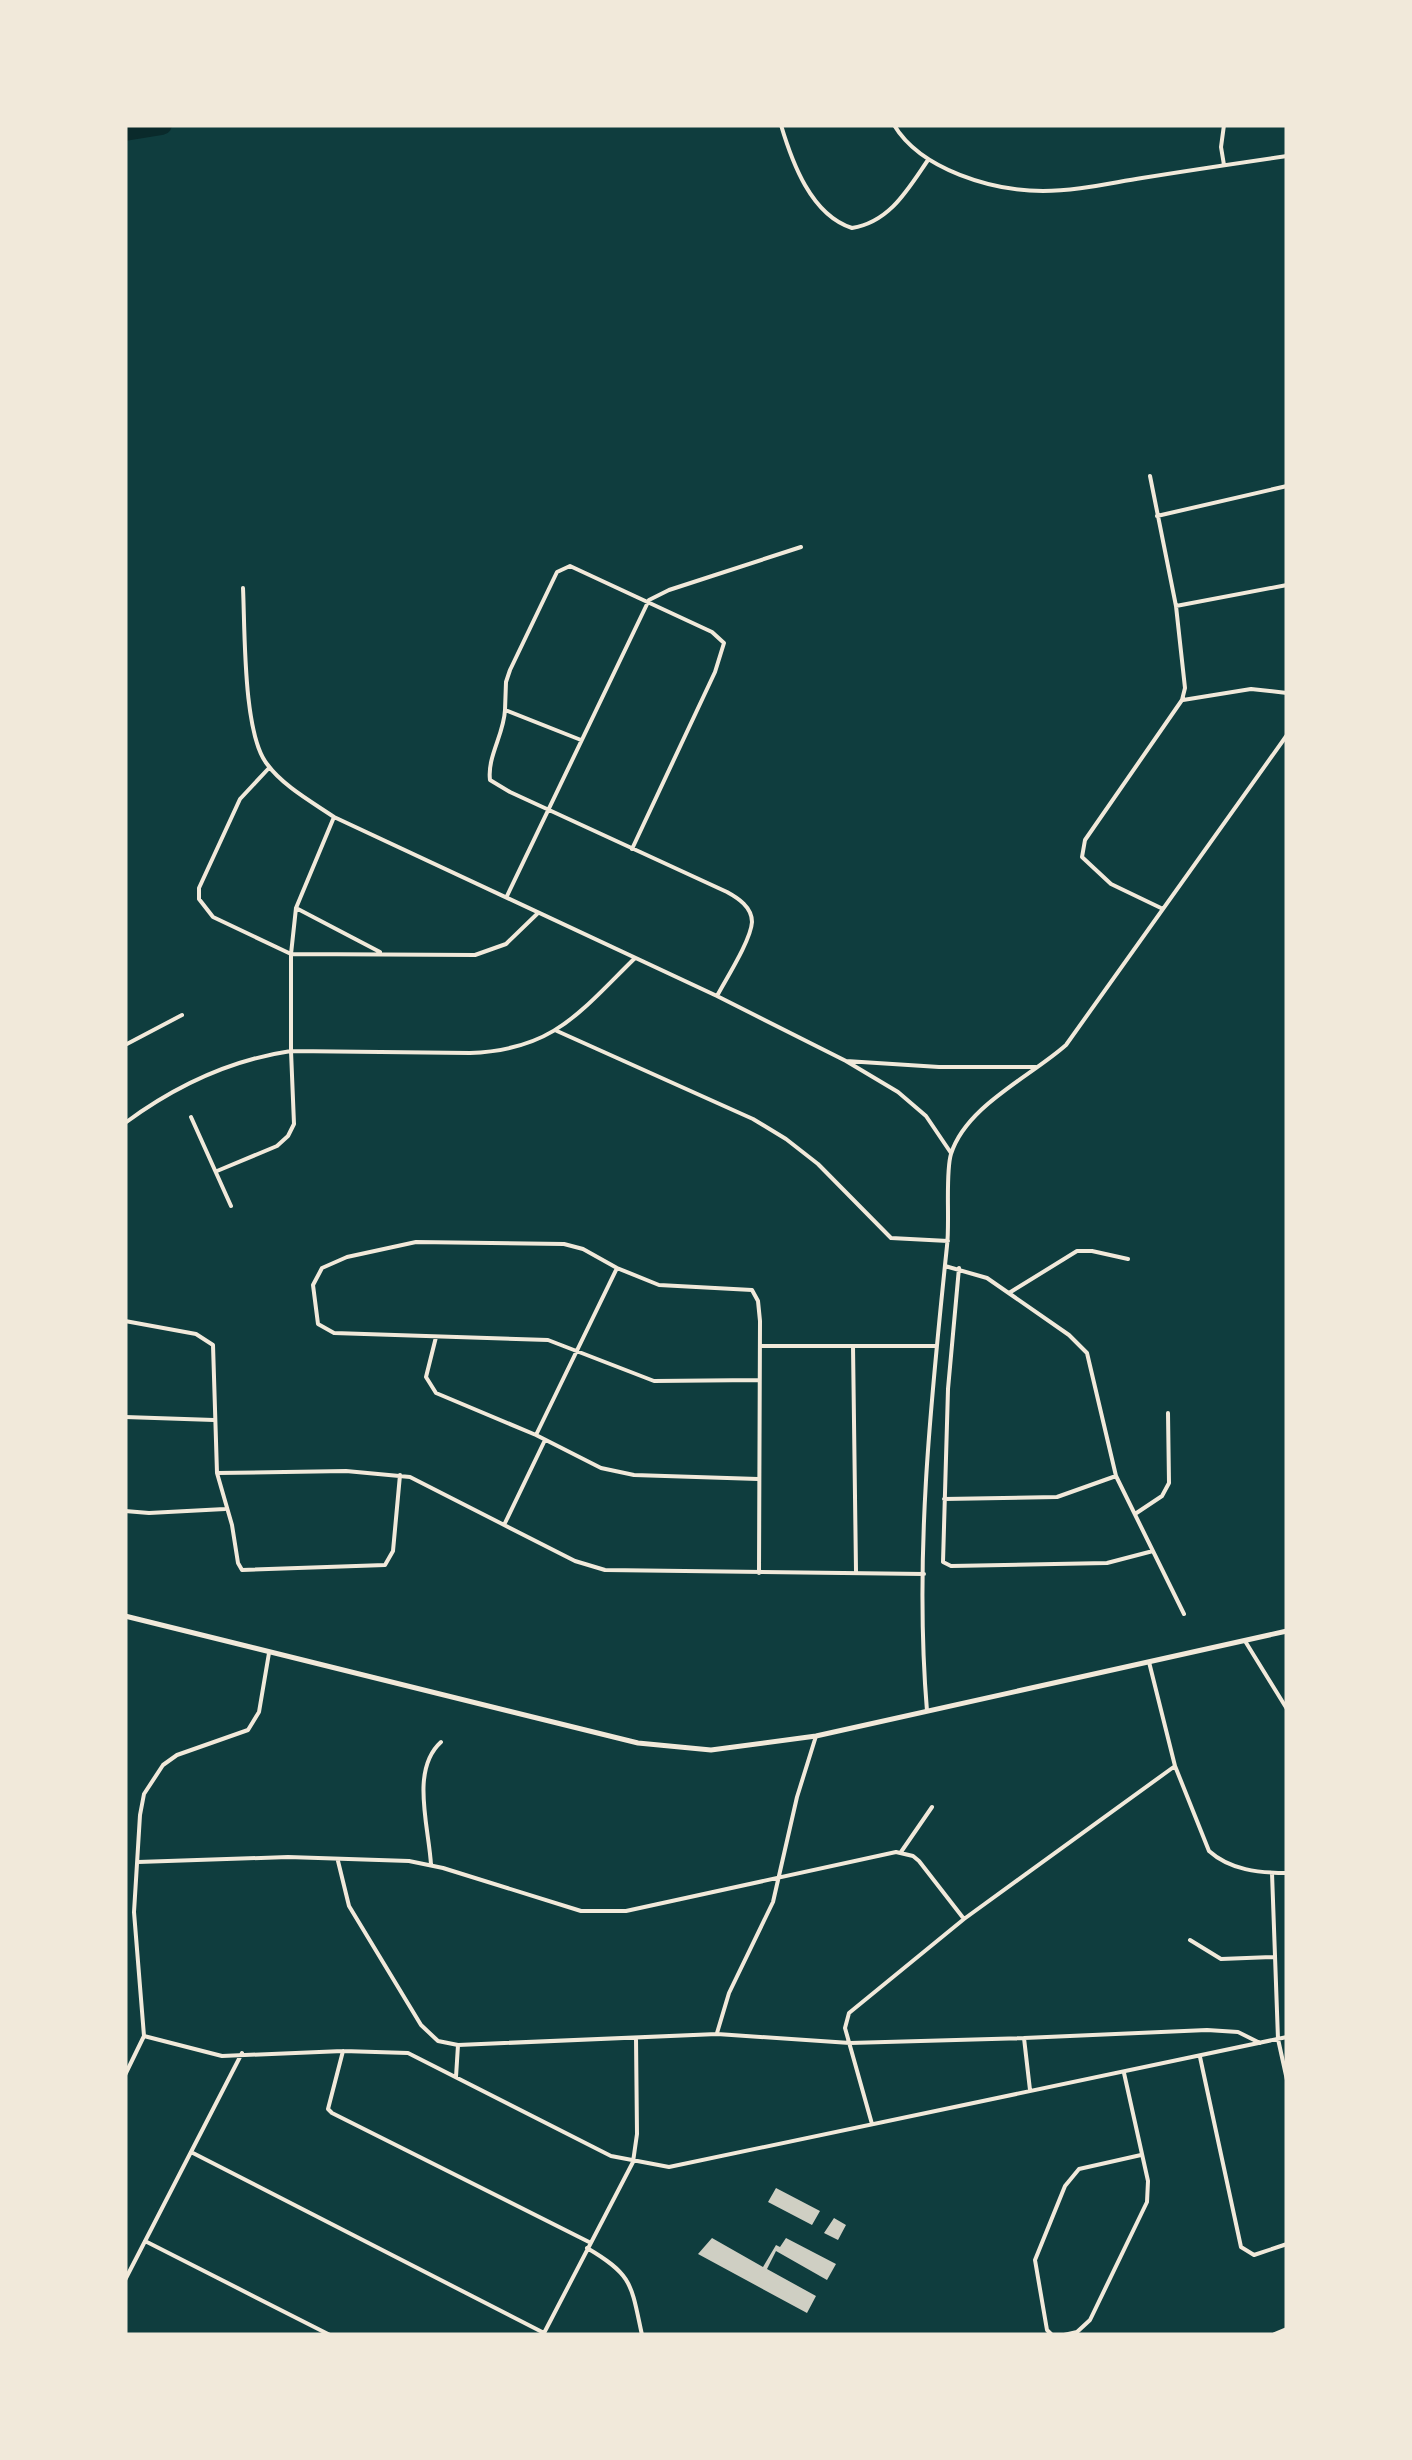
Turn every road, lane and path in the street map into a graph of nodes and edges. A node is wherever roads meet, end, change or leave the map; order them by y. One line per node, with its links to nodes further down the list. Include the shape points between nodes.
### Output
1 (781, 125): 5 (street, via 819,206 852,228 896,206)
2 (894, 125): 5 (street)
3 (1224, 125): 6 (street)
4 (1287, 156): 6 (street)
5 (928, 160): 6 (street, via 1008,188 1044,191)
6 (1224, 165)
7 (1150, 476): 9 (street)
8 (1287, 486): 9 (street)
9 (1158, 516): 14 (street)
10 (801, 546): 13 (street)
11 (1287, 585): 14 (street)
12 (243, 588): 20 (street, via 253,728)
13 (649, 600): 17 (street, via 577,566 557,572 510,670); 19 (street); 23 (street, via 724,643)
14 (1176, 606): 16 (street)
15 (1287, 693): 16 (street, via 1251,689)
16 (1182, 700): 26 (street, via 1082,850 1084,862 1111,884)
17 (506, 710): 19 (street); 21 (street, via 490,780)
18 (1287, 736): 26 (street)
19 (582, 740): 21 (street)
20 (269, 768): 22 (street); 28 (street, via 240,799 203,874 199,899 213,918)
21 (550, 809): 23 (street); 24 (street)
22 (334, 817): 24 (street); 25 (street)
23 (632, 849): 31 (street, via 746,906 750,928)
24 (506, 896): 27 (street)
25 (296, 908): 28 (street); 29 (street)
26 (1163, 910): 37 (street, via 1066,1045)
27 (538, 914): 29 (street, via 496,950); 30 (street)
28 (291, 954): 29 (street); 35 (street)
29 (383, 954)
30 (634, 959): 31 (street); 33 (street)
31 (717, 996): 36 (street)
32 (182, 1014): 34 (street)
33 (558, 1031): 35 (street, via 496,1052); 43 (street, via 753,1118 818,1164 891,1238)
34 (125, 1044)
35 (291, 1051): 39 (street, via 213,1071); 41 (street, via 292,1130 276,1146)
36 (846, 1061): 37 (street); 40 (street, via 926,1116)
37 (1041, 1068): 40 (street, via 982,1110)
38 (191, 1117): 41 (street)
39 (125, 1123)
40 (951, 1153): 43 (street)
41 (217, 1171): 42 (street)
42 (231, 1206)
43 (948, 1242): 45 (street)
44 (1128, 1259): 48 (street, via 1076,1251)
45 (945, 1266): 47 (street); 53 (street)
46 (618, 1268): 50 (street, via 570,1244 433,1241 322,1268 314,1284 318,1324 328,1331); 51 (street, via 668,1286 752,1290); 54 (street)
47 (959, 1268): 48 (street); 65 (street)
48 (1009, 1293): 63 (street, via 1087,1353)
49 (125, 1321): 58 (street, via 196,1334 215,1348)
50 (436, 1335): 54 (street, via 536,1339); 59 (street, via 426,1377 436,1393)
51 (760, 1346): 52 (street); 55 (street)
52 (852, 1346): 53 (street); 71 (street)
53 (937, 1346): 73 (street)
54 (577, 1349): 55 (street, via 654,1381); 59 (street)
55 (759, 1380): 64 (street)
56 (1168, 1413): 68 (street, via 1169,1483)
57 (125, 1417): 58 (street)
58 (214, 1420): 61 (street)
59 (536, 1435): 60 (street)
60 (546, 1440): 64 (street, via 616,1473); 69 (street)
61 (216, 1473): 62 (street); 66 (street)
62 (400, 1475): 66 (street, via 393,1551 380,1567 242,1570); 69 (street)
63 (1116, 1476): 65 (street, via 1057,1497); 68 (street)
64 (758, 1479): 72 (street)
65 (943, 1498): 70 (street, via 945,1564 1107,1563)
66 (226, 1509): 67 (street)
67 (125, 1511)
68 (1135, 1514): 70 (street)
69 (504, 1524): 72 (street, via 594,1568)
70 (1154, 1551): 74 (street)
71 (856, 1571): 72 (street); 73 (street)
72 (759, 1572)
73 (924, 1574): 81 (street)
74 (1184, 1614)
75 (125, 1616): 78 (street)
76 (1287, 1631): 77 (street)
77 (1245, 1640): 79 (street); 80 (street)
78 (270, 1651): 82 (street, via 668,1748 726,1749); 88 (street, via 259,1712 248,1730 178,1755 151,1780 141,1803)
79 (1149, 1662): 81 (street); 84 (street)
80 (1287, 1709)
81 (927, 1711): 82 (street)
82 (816, 1736): 92 (street)
83 (441, 1742): 89 (street, via 422,1777)
84 (1175, 1766): 90 (street, via 1209,1851 1242,1868); 95 (street)
85 (932, 1807): 86 (street)
86 (901, 1852): 92 (street); 95 (street, via 919,1861)
87 (338, 1859): 88 (street); 89 (street); 106 (street, via 348,1906 422,2026 438,2042)
88 (138, 1862): 93 (street)
89 (431, 1864): 92 (street, via 595,1913)
90 (1272, 1873): 91 (street); 97 (street)
91 (1287, 1873)
92 (780, 1877): 98 (street)
93 (134, 1912): 94 (street); 99 (street)
94 (125, 1918)
95 (964, 1919): 105 (street, via 849,2014 844,2024)
96 (1190, 1940): 97 (street, via 1222,1959)
97 (1276, 1957): 103 (street)
98 (717, 2034): 101 (street); 105 (street)
99 (144, 2036): 108 (street, via 222,2056); 111 (street)
100 (1287, 2037): 103 (street)
101 (636, 2038): 106 (street); 118 (street)
102 (1024, 2038): 104 (street, via 1206,2030); 105 (street); 114 (street)
103 (1278, 2039): 104 (street); 113 (street)
104 (1260, 2042): 109 (street)
105 (850, 2044): 115 (street)
106 (458, 2045): 112 (street)
107 (343, 2051): 108 (street); 112 (street, via 408,2053); 121 (street, via 329,2097 332,2114)
108 (242, 2053): 116 (street)
109 (1200, 2058): 110 (street); 120 (street, via 1241,2246 1254,2255)
110 (1124, 2073): 114 (street); 117 (street)
111 (125, 2075)
112 (456, 2078): 118 (street)
113 (1287, 2080)
114 (1030, 2090): 115 (street)
115 (872, 2126): 118 (street, via 684,2165)
116 (191, 2152): 119 (street); 124 (street)
117 (1140, 2154): 127 (street, via 1080,2169 1066,2186 1035,2260); 128 (street, via 1148,2181 1143,2212 1090,2320)
118 (633, 2162): 121 (street)
119 (144, 2241): 122 (street); 125 (street)
120 (1287, 2244)
121 (588, 2245): 124 (street); 126 (street, via 626,2276)
122 (125, 2280)
123 (1287, 2330): 129 (main road)
124 (545, 2334)
125 (330, 2335)
126 (642, 2335)
127 (1052, 2335)
128 (1064, 2335)
129 (1275, 2335)

